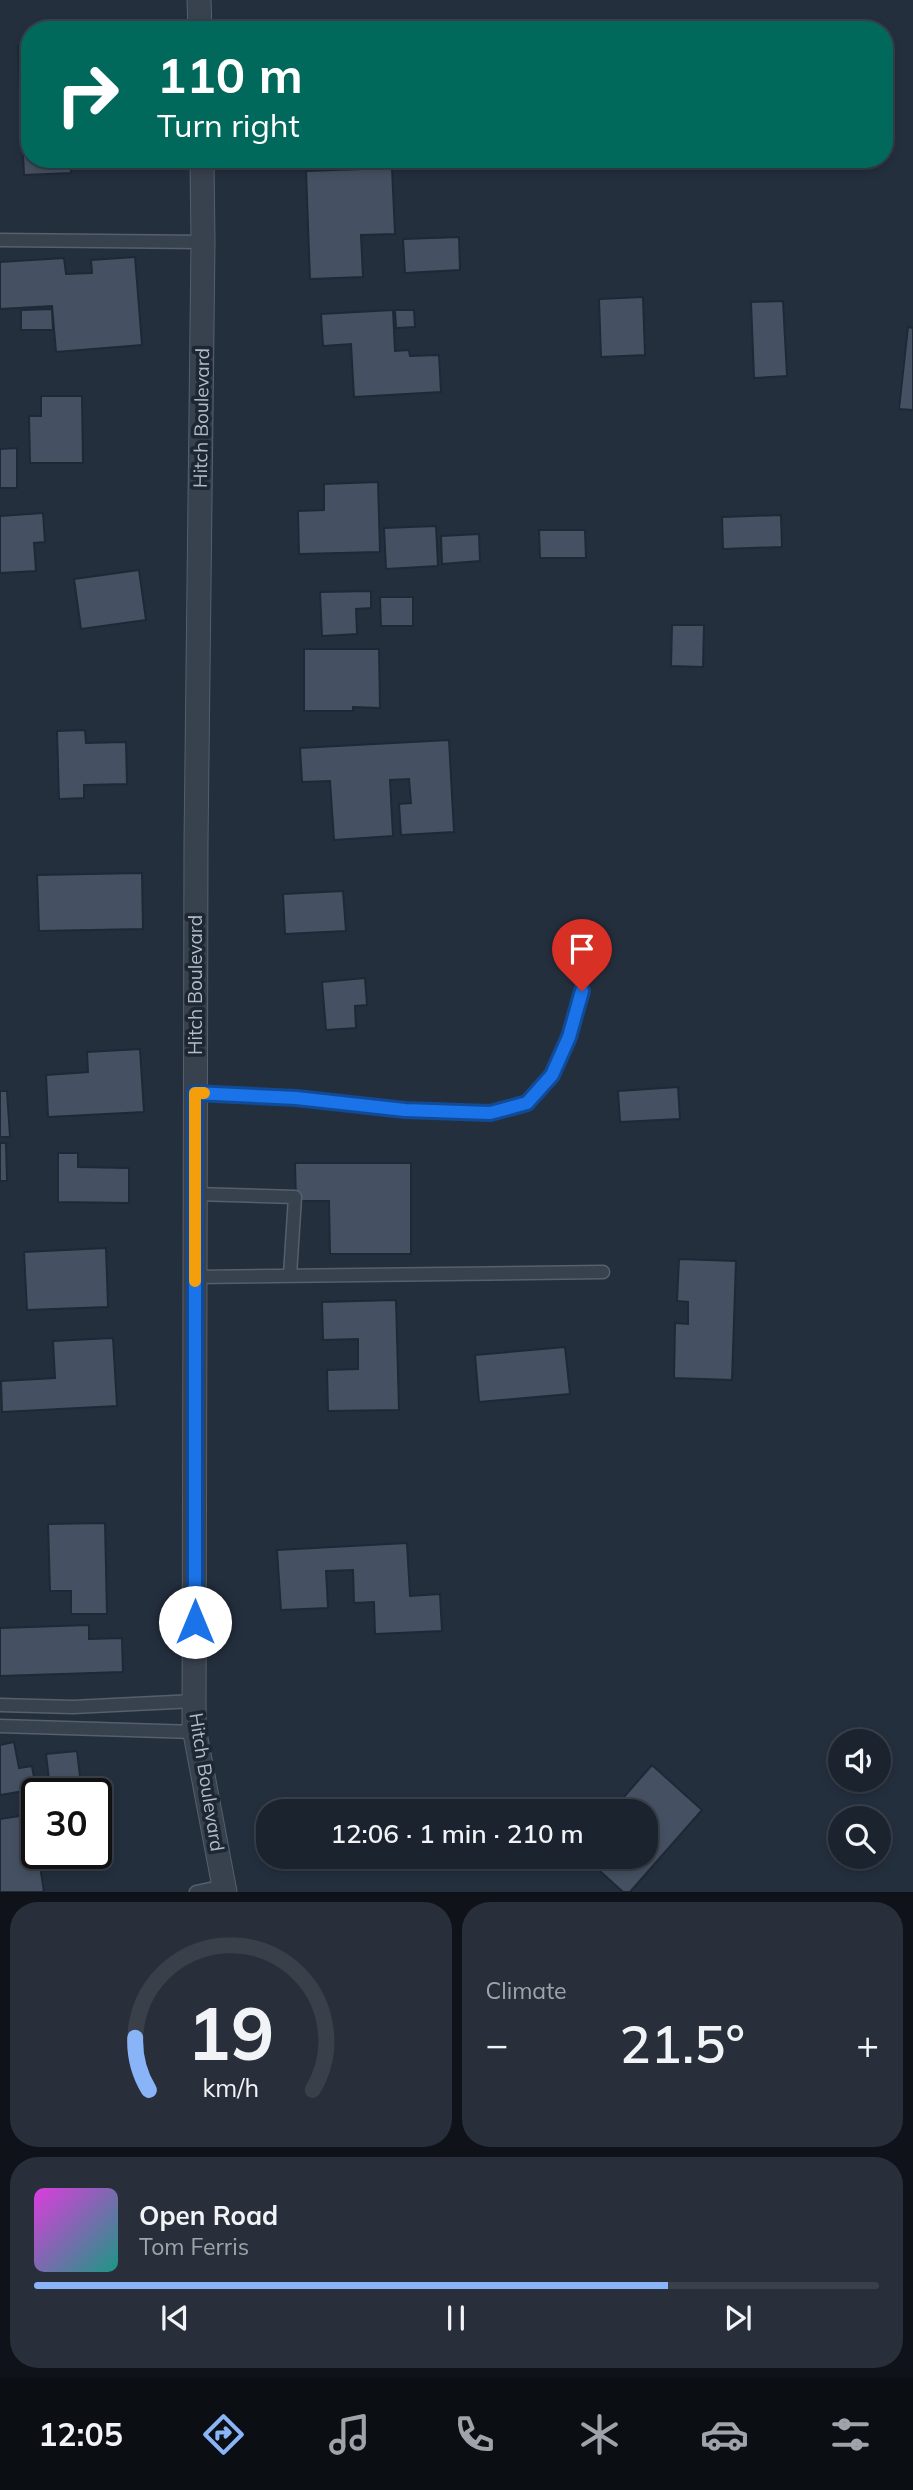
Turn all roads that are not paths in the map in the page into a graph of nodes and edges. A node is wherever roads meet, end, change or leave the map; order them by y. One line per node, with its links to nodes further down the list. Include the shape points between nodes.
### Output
1 (199, 0): 2 (street)
2 (200, 21)
3 (201, 168): 5 (street, Hitch Boulevard)
4 (0, 240): 5 (lane)
5 (203, 242): 7 (street, Hitch Boulevard)
6 (582, 991): 7 (lane, via 552,1075 527,1103 490,1113)
7 (195, 1093): 8 (street, Hitch Boulevard)
8 (195, 1195): 10 (lane, via 295,1197); 11 (street, Hitch Boulevard)
9 (603, 1272): 10 (lane)
10 (290, 1275): 11 (lane)
11 (195, 1277): 12 (street, Hitch Boulevard)
12 (195, 1701): 13 (lane); 15 (street, Hitch Boulevard)
13 (0, 1705)
14 (0, 1726): 15 (lane)
15 (195, 1732): 16 (street, Hitch Boulevard)
16 (224, 1889): 17 (lane)
17 (196, 1892)

